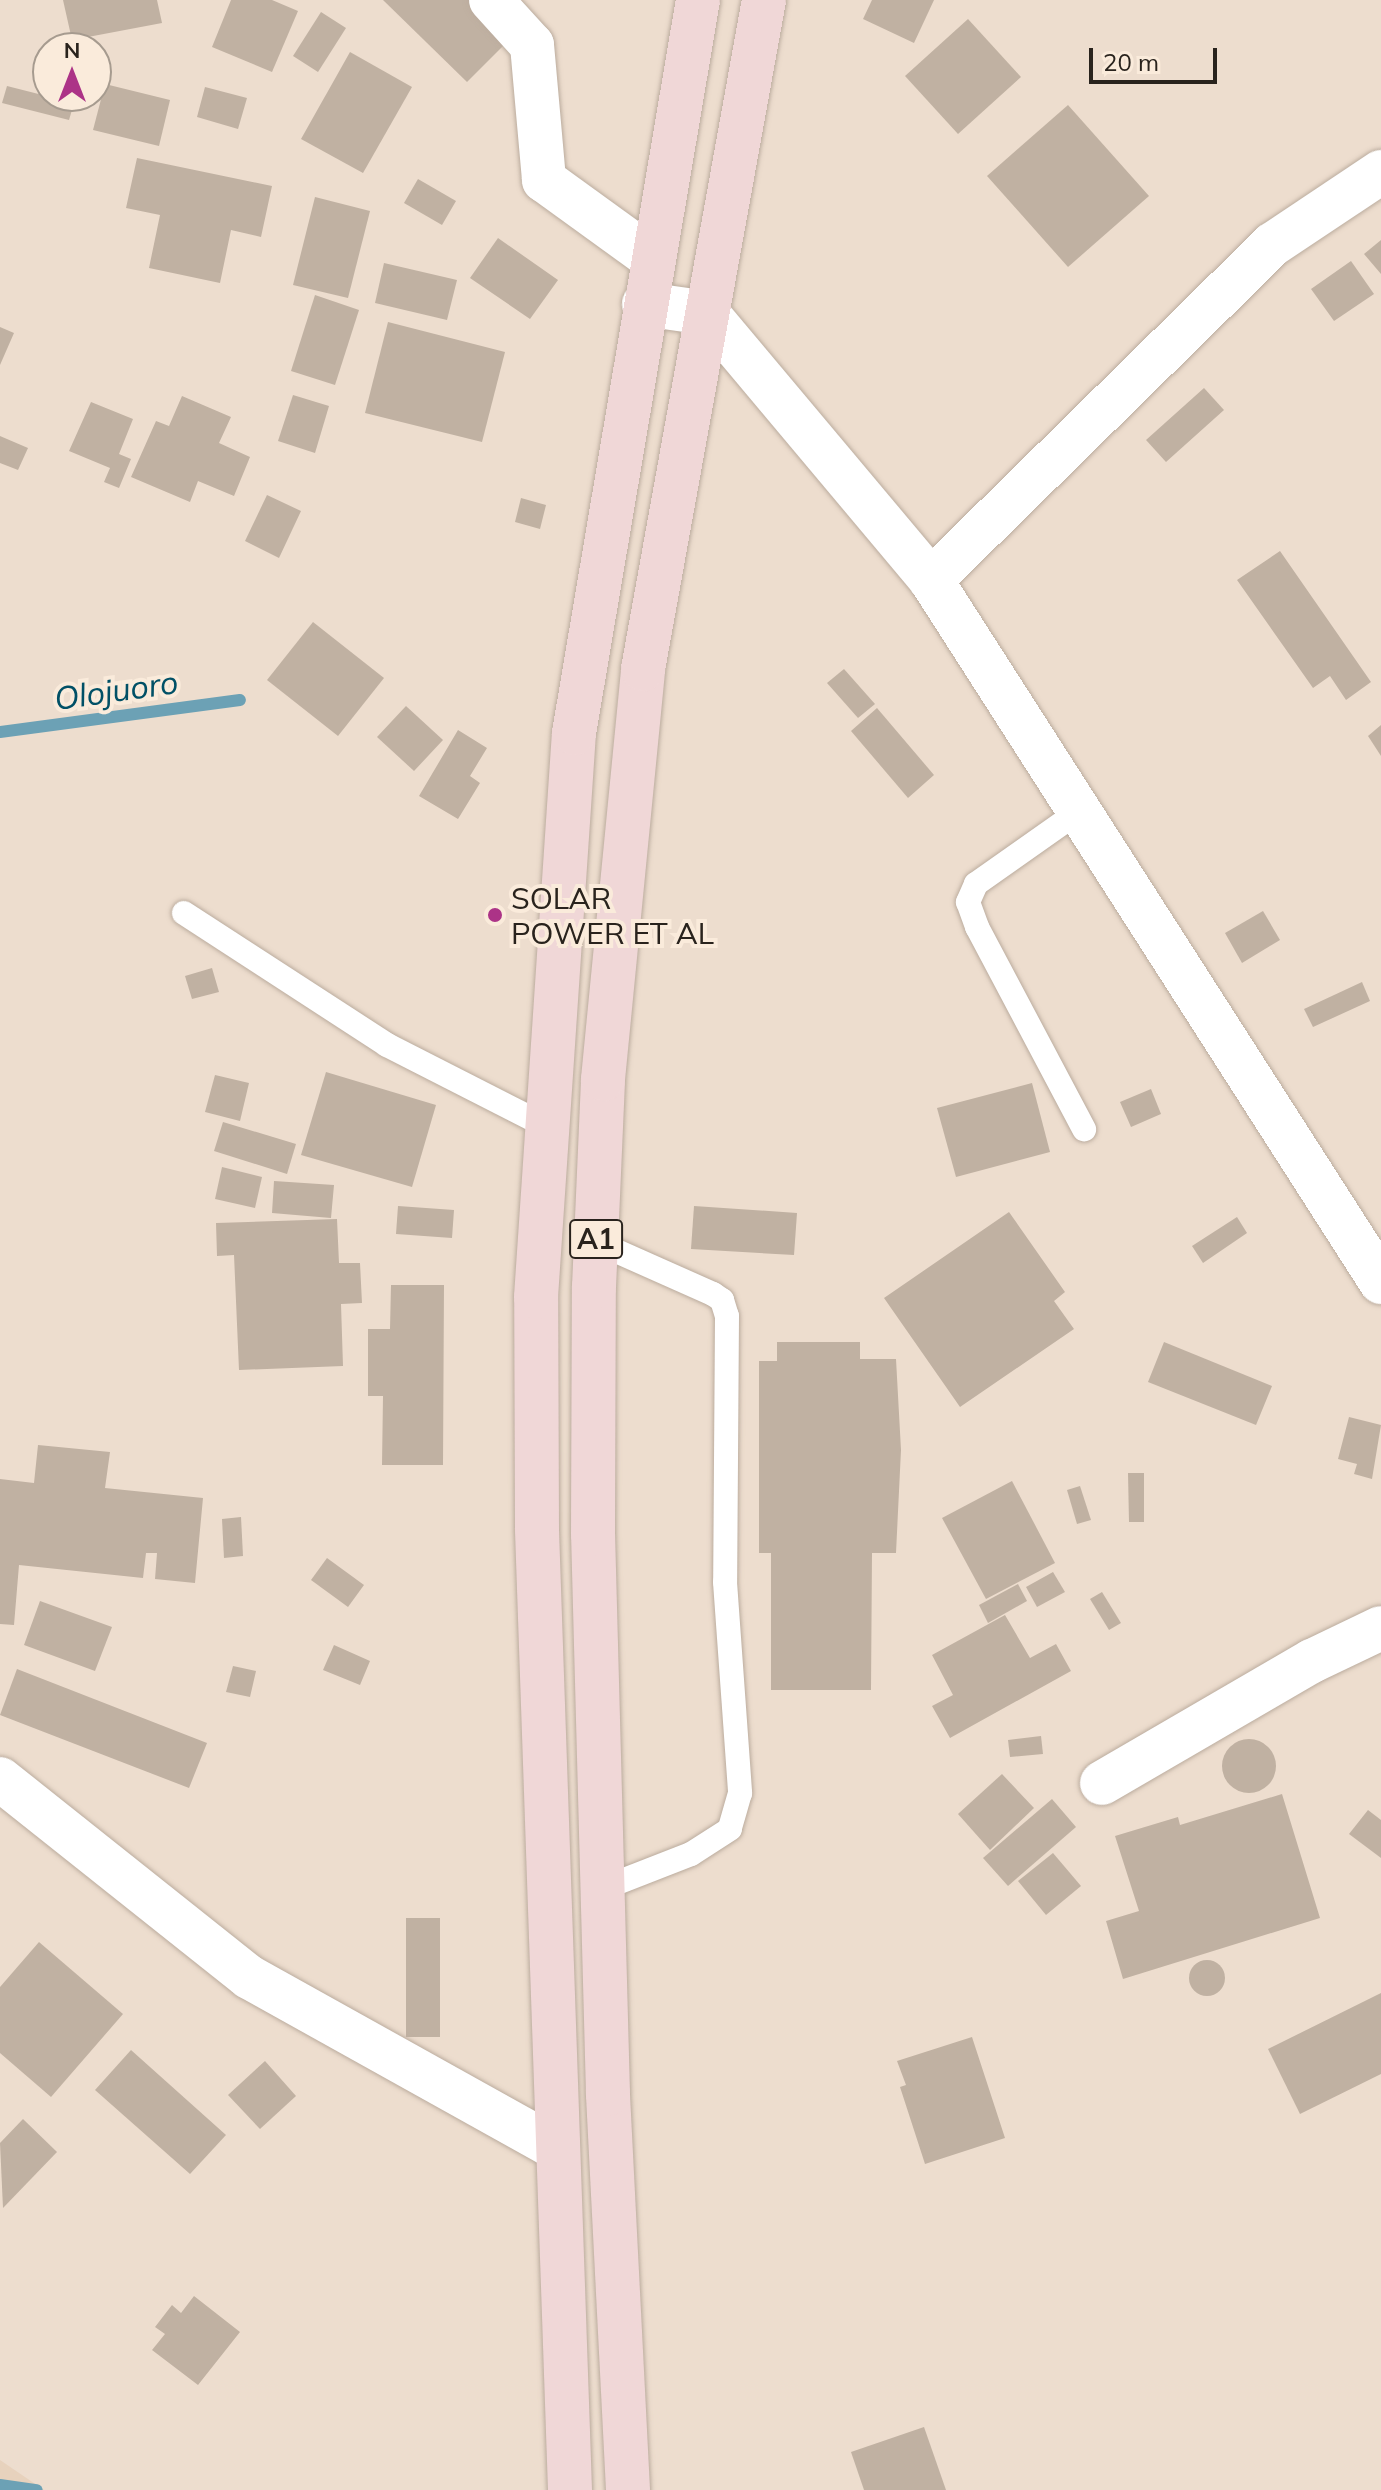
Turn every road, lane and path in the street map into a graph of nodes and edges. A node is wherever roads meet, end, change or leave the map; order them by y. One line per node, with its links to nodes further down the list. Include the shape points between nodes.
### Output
1 (491, 0): 5 (street, via 532,45 544,180)
2 (698, 0): 5 (highway, A1)
3 (764, 0): 7 (highway, A1)
4 (1381, 172): 8 (street, via 1273,244)
5 (653, 259): 6 (highway, A1)
6 (644, 304): 7 (street); 11 (highway, A1, via 574,733)
7 (707, 313): 8 (street); 13 (highway, A1, via 643,669 610,975)
8 (931, 580): 9 (street)
9 (1078, 812): 12 (lane, via 976,884 968,902); 14 (street)
10 (184, 913): 11 (lane, via 387,1045)
11 (546, 1126): 19 (highway, A1, via 536,1297 537,1513)
12 (1084, 1129)
13 (596, 1242): 18 (highway, A1, via 593,1534); 18 (lane, via 713,1294 722,1300 727,1316 725,1582 740,1793 730,1829 691,1854)
14 (1381, 1282)
15 (1381, 1628): 17 (street, via 1312,1661)
16 (0, 1779): 19 (street, via 249,1977)
17 (1102, 1783)
18 (601, 1889): 21 (highway, A1)
19 (556, 2148): 20 (highway, A1)
20 (570, 2490)
21 (628, 2490)

